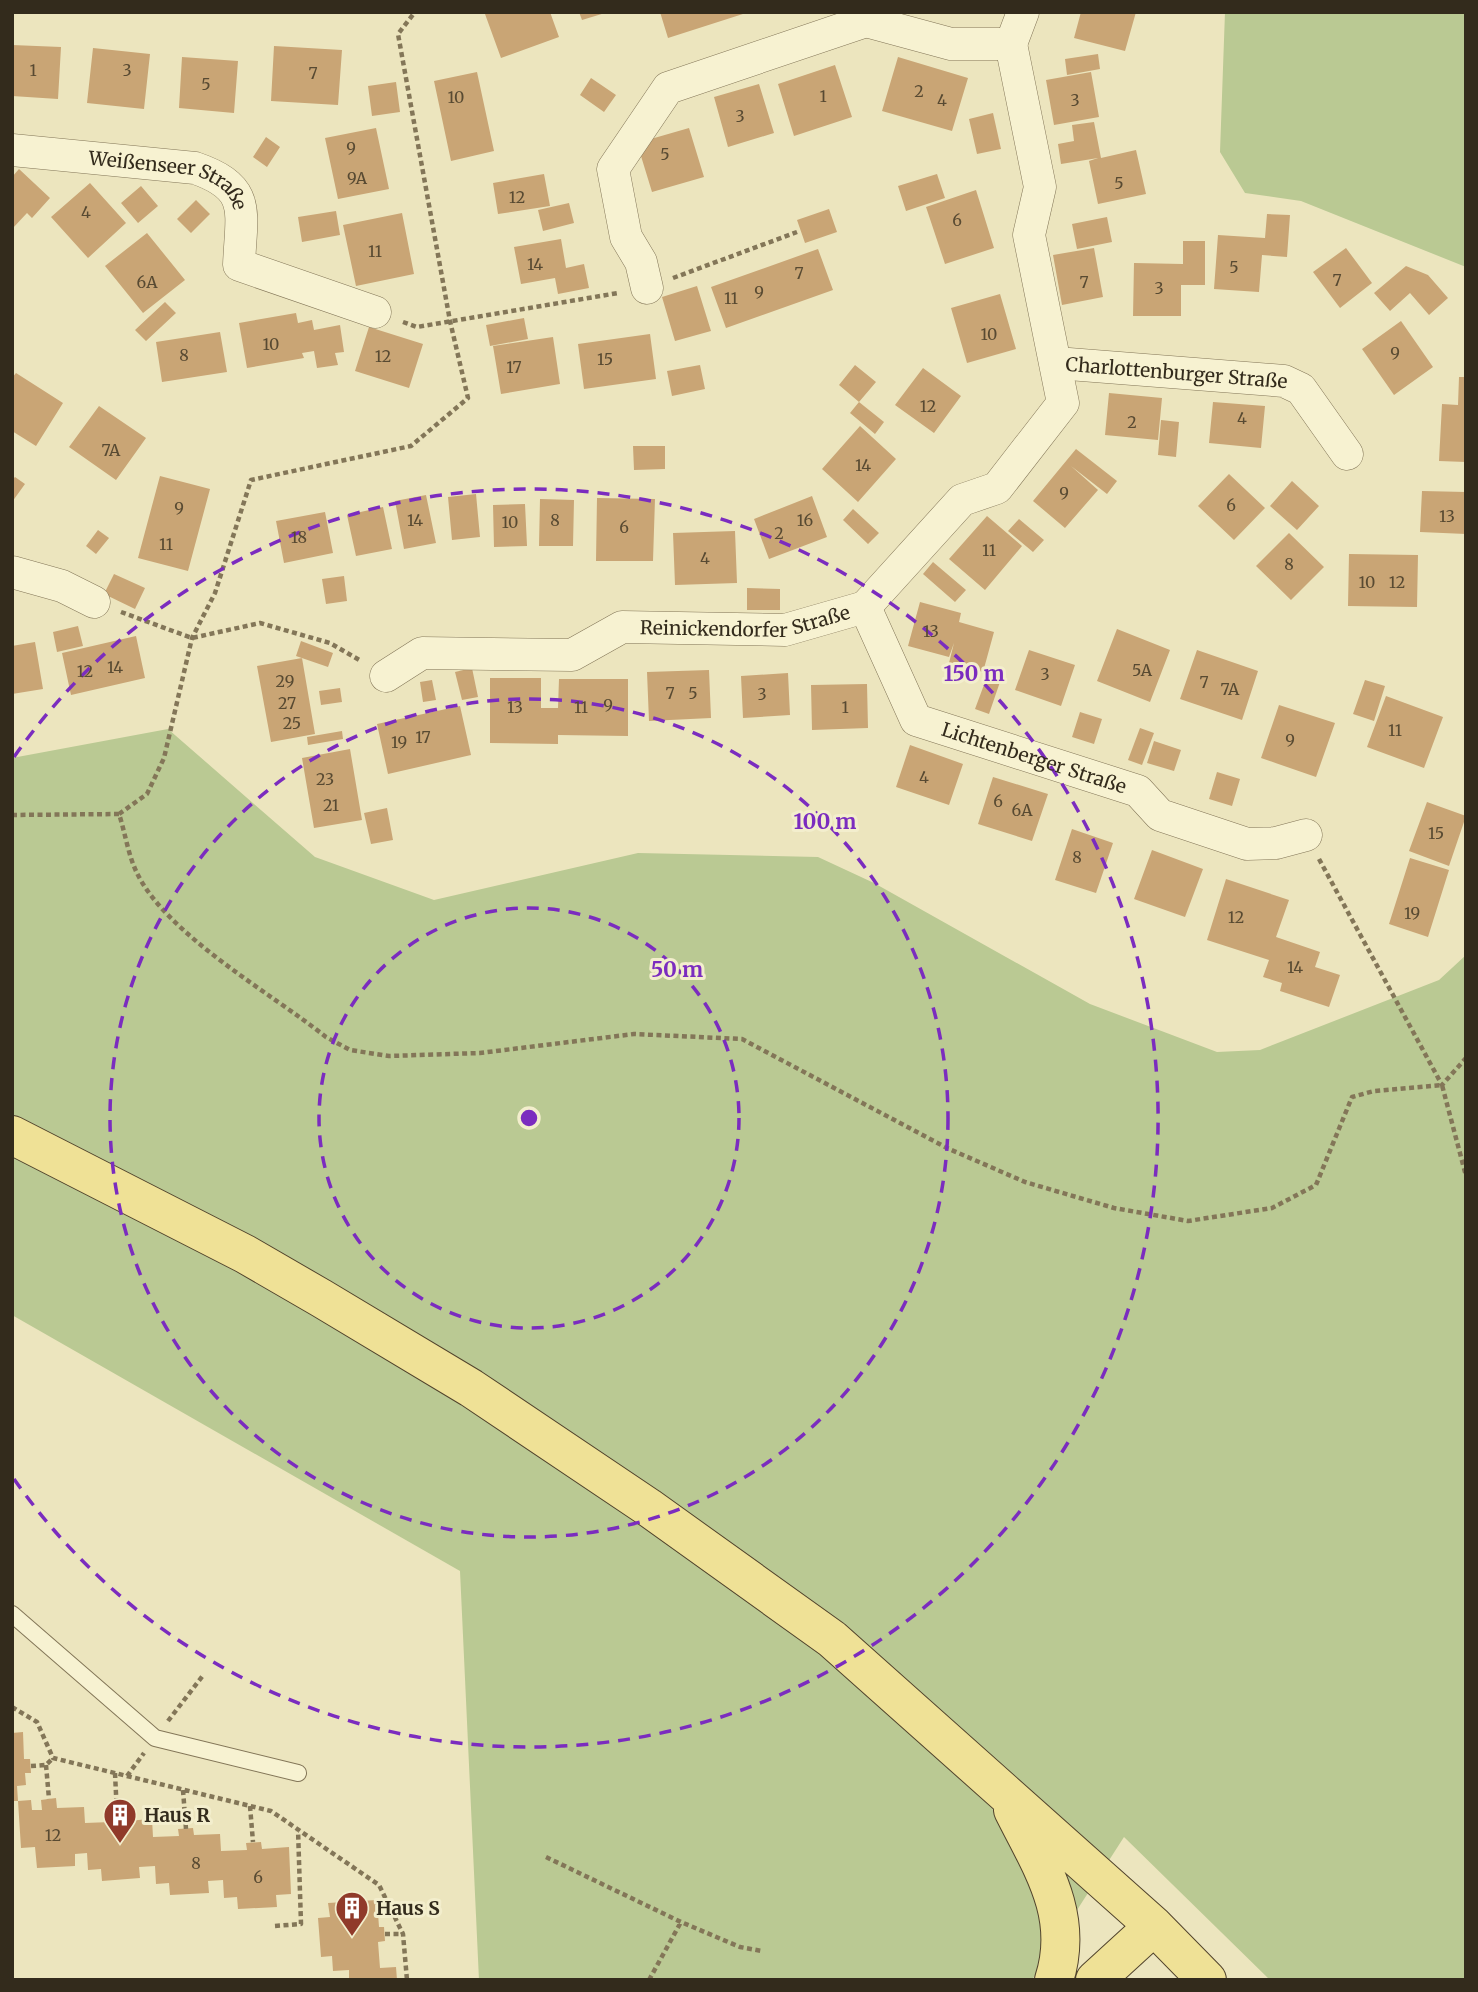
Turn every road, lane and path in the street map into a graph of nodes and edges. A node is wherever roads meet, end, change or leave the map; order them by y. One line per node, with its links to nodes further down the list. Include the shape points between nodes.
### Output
1 (415, 12): 9 (path, via 398,34)
2 (1023, 12): 4 (street)
3 (864, 17): 4 (street, via 951,44); 7 (street, via 668,88 613,169 626,237 641,262)
4 (1011, 44): 10 (street, via 1040,187 1029,235)
5 (12, 150): 8 (street, Weißenseer Straße, via 195,168 218,176 237,193 239,265)
6 (797, 232): 7 (path)
7 (647, 288): 9 (path)
8 (375, 312): 9 (path, via 417,327)
9 (450, 321): 15 (path, via 468,398 411,446 251,480 215,593)
10 (1056, 363): 11 (street, Charlottenburger Straße, via 1283,382 1301,389); 14 (street, via 1063,403 997,488 962,500)
11 (1347, 454)
12 (12, 572): 13 (street, via 62,586)
13 (94, 602): 15 (path)
14 (865, 607): 16 (street, Reinickendorfer Straße, via 785,630 622,627 572,655 422,653); 19 (street, Lichtenberger Straße, via 916,720 1138,790 1160,815 1247,844)
15 (192, 638): 16 (path, via 260,623 330,643); 17 (path, via 164,758 147,794)
16 (386, 676)
17 (119, 814): 18 (path); 21 (path, via 136,871 159,905 193,938 350,1051 389,1056 480,1053 634,1034 742,1039 947,1149 1025,1182 1114,1208 1188,1221 1272,1208 1316,1185 1352,1097)
18 (12, 815)
19 (1306, 835): 21 (path)
20 (1466, 1058): 21 (path)
21 (1442, 1085): 23 (path)
22 (12, 1135): 32 (main road, via 245,1254 471,1388 832,1639)
23 (1466, 1175)
24 (12, 1614): 30 (lane, via 155,1738)
25 (12, 1707): 26 (path, via 37,1722)
26 (53, 1758): 27 (path); 29 (path)
27 (46, 1765): 28 (path); 33 (path)
28 (31, 1766)
29 (115, 1773): 31 (path); 35 (path)
30 (298, 1773)
31 (183, 1790): 34 (path); 36 (path)
32 (1004, 1793): 42 (main road); 48 (main road, via 1059,1910 1061,1936)
33 (49, 1799)
34 (250, 1806): 37 (path, via 271,1811); 38 (path)
35 (117, 1815)
36 (186, 1829)
37 (298, 1829): 41 (path, via 302,1924); 44 (path, via 379,1885)
38 (253, 1842)
39 (546, 1857): 40 (path)
40 (681, 1922): 45 (path, via 740,1947); 47 (path)
41 (275, 1926)
42 (1154, 1926): 49 (main road); 50 (main road)
43 (385, 1934): 44 (path)
44 (403, 1934): 46 (path)
45 (762, 1951)
46 (407, 1980)
47 (649, 1980)
48 (1054, 1980)
49 (1095, 1980)
50 (1207, 1980)

